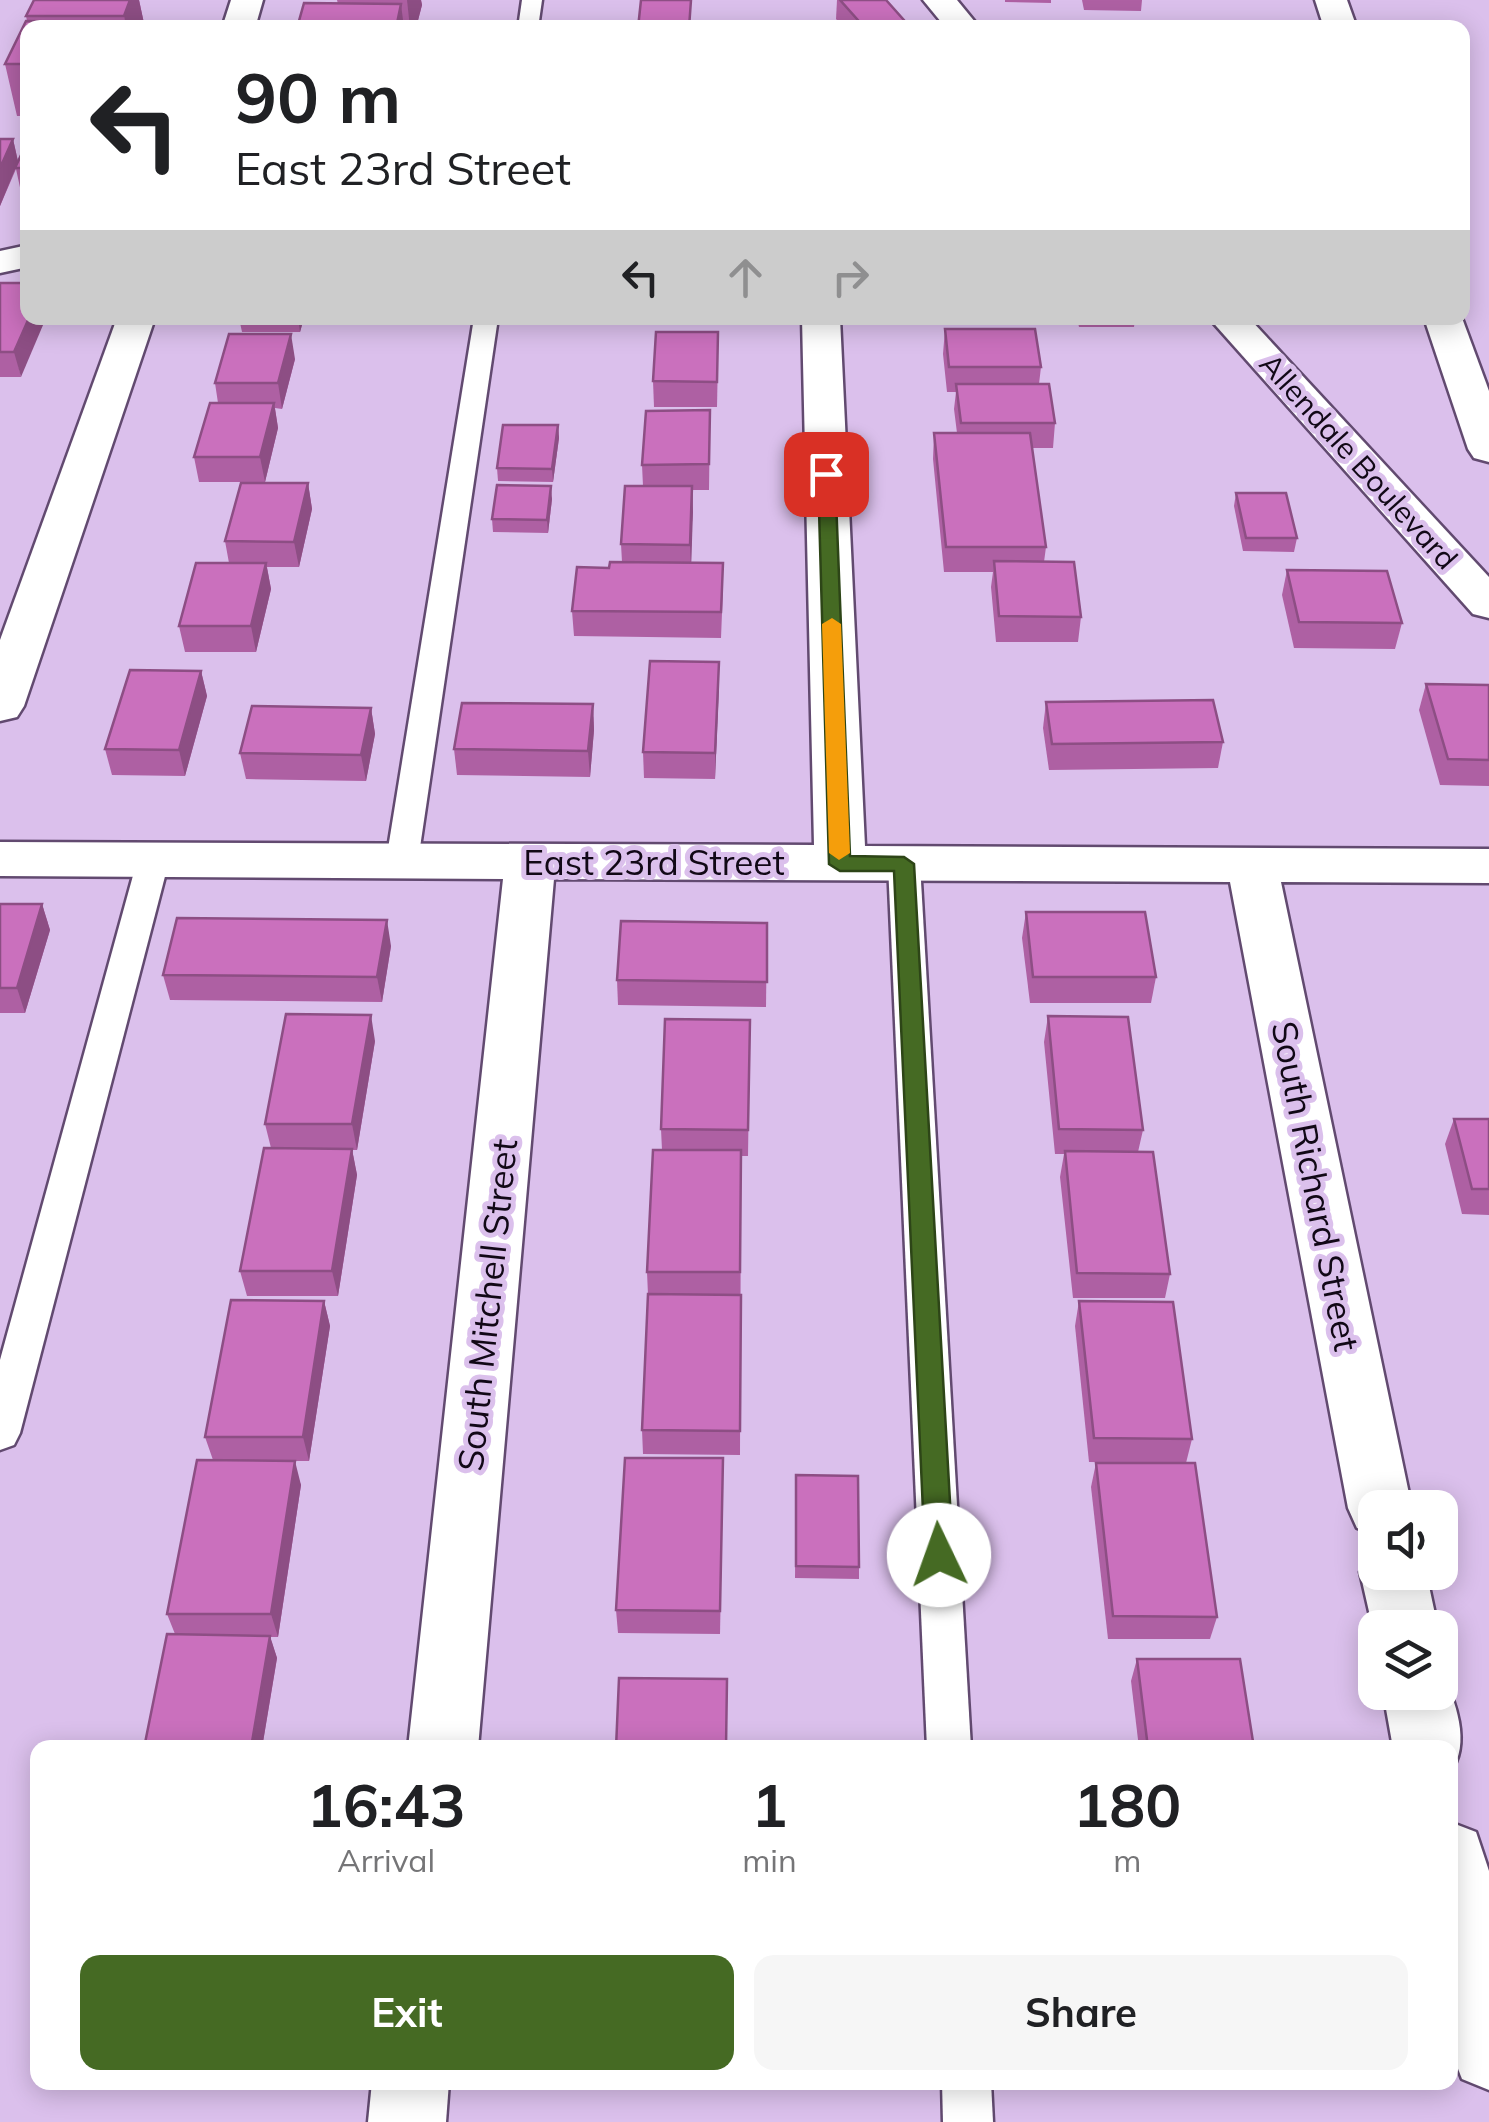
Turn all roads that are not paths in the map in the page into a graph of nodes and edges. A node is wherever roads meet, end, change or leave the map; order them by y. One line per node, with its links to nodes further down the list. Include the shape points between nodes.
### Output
1 (939, 0): 2 (street)
2 (957, 20)
3 (134, 325): 10 (street)
4 (485, 325): 13 (lane)
5 (821, 325): 15 (street)
6 (1234, 325): 9 (street, Allendale Boulevard)
7 (1445, 325): 8 (street)
8 (1489, 449)
9 (1489, 604)
10 (0, 706)
11 (0, 859): 12 (street, East 23rd Street)
12 (152, 860): 13 (street, East 23rd Street); 19 (lane)
13 (402, 861): 14 (street, East 23rd Street)
14 (530, 862): 15 (street, East 23rd Street); 22 (street, South Mitchell Street)
15 (840, 864): 16 (street, East 23rd Street)
16 (904, 864): 17 (street, East 23rd Street); 23 (lane)
17 (1252, 865): 18 (street, East 23rd Street); 20 (street, South Richard Street)
18 (1489, 866)
19 (0, 1433)
20 (1376, 1490)
21 (1421, 1710): 24 (street)
22 (445, 1740)
23 (949, 1740)
24 (1426, 1740)
25 (1458, 1897): 26 (street)
26 (1489, 2052)
27 (410, 2090): 29 (street)
28 (966, 2090): 30 (lane)
29 (407, 2122)
30 (968, 2122)

